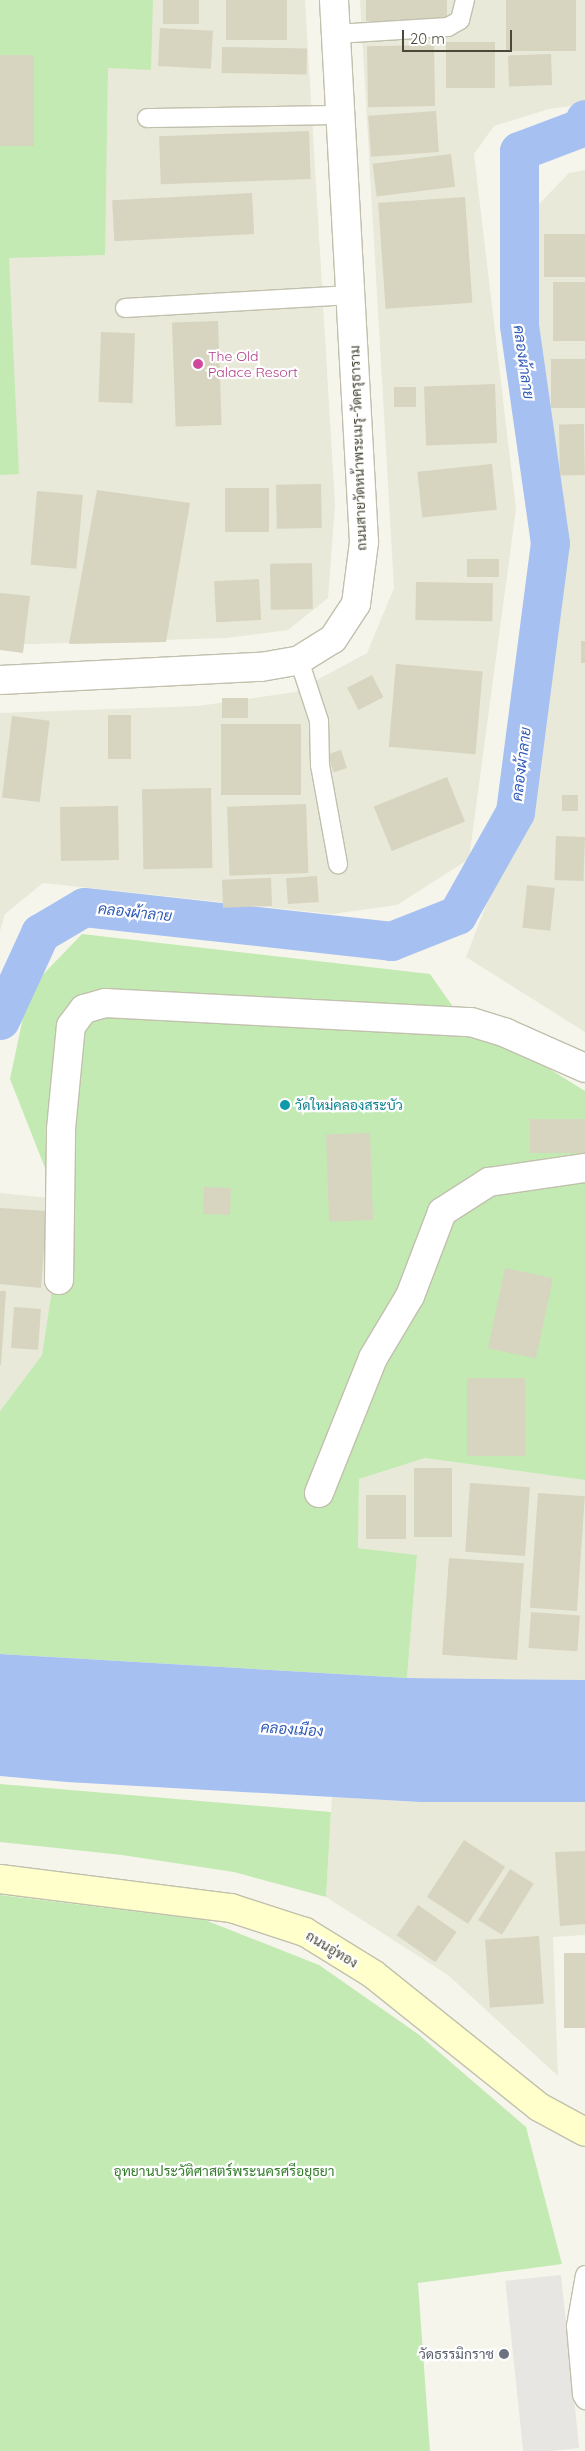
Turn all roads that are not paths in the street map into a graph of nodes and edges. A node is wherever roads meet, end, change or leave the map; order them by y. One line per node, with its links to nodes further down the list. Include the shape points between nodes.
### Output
1 (334, 0): 3 (street, ถนนสายวัดหน้าพระเมรุ-วัดครุธาราม)
2 (465, 0): 3 (lane, via 460,20 448,27)
3 (336, 34): 4 (street, ถนนสายวัดหน้าพระเมรุ-วัดครุธาราม)
4 (341, 115): 5 (lane); 6 (street, ถนนสายวัดหน้าพระเมรุ-วัดครุธาราม)
5 (147, 118)
6 (351, 295): 7 (lane); 8 (street, ถนนสายวัดหน้าพระเมรุ-วัดครุธาราม, via 364,542 356,604 333,639)
7 (125, 308)
8 (299, 660): 9 (street, ถนนสายวัดหน้าพระเมรุ-วัดครุธาราม, via 261,667); 10 (lane, via 319,721 320,765)
9 (0, 680)
10 (338, 864)
11 (585, 1068): 13 (street, via 506,1033 471,1022 105,1003 84,1009 71,1026 61,1128)
12 (585, 1168): 14 (street, via 489,1182 442,1212 410,1296 373,1358)
13 (59, 1280)
14 (318, 1493)
15 (0, 1879): 16 (main road, ถนนอู่ทอง, via 231,1908 305,1932 373,1974 539,2107)
16 (585, 2132)
17 (585, 2275): 18 (lane, via 576,2326)
18 (585, 2400)

